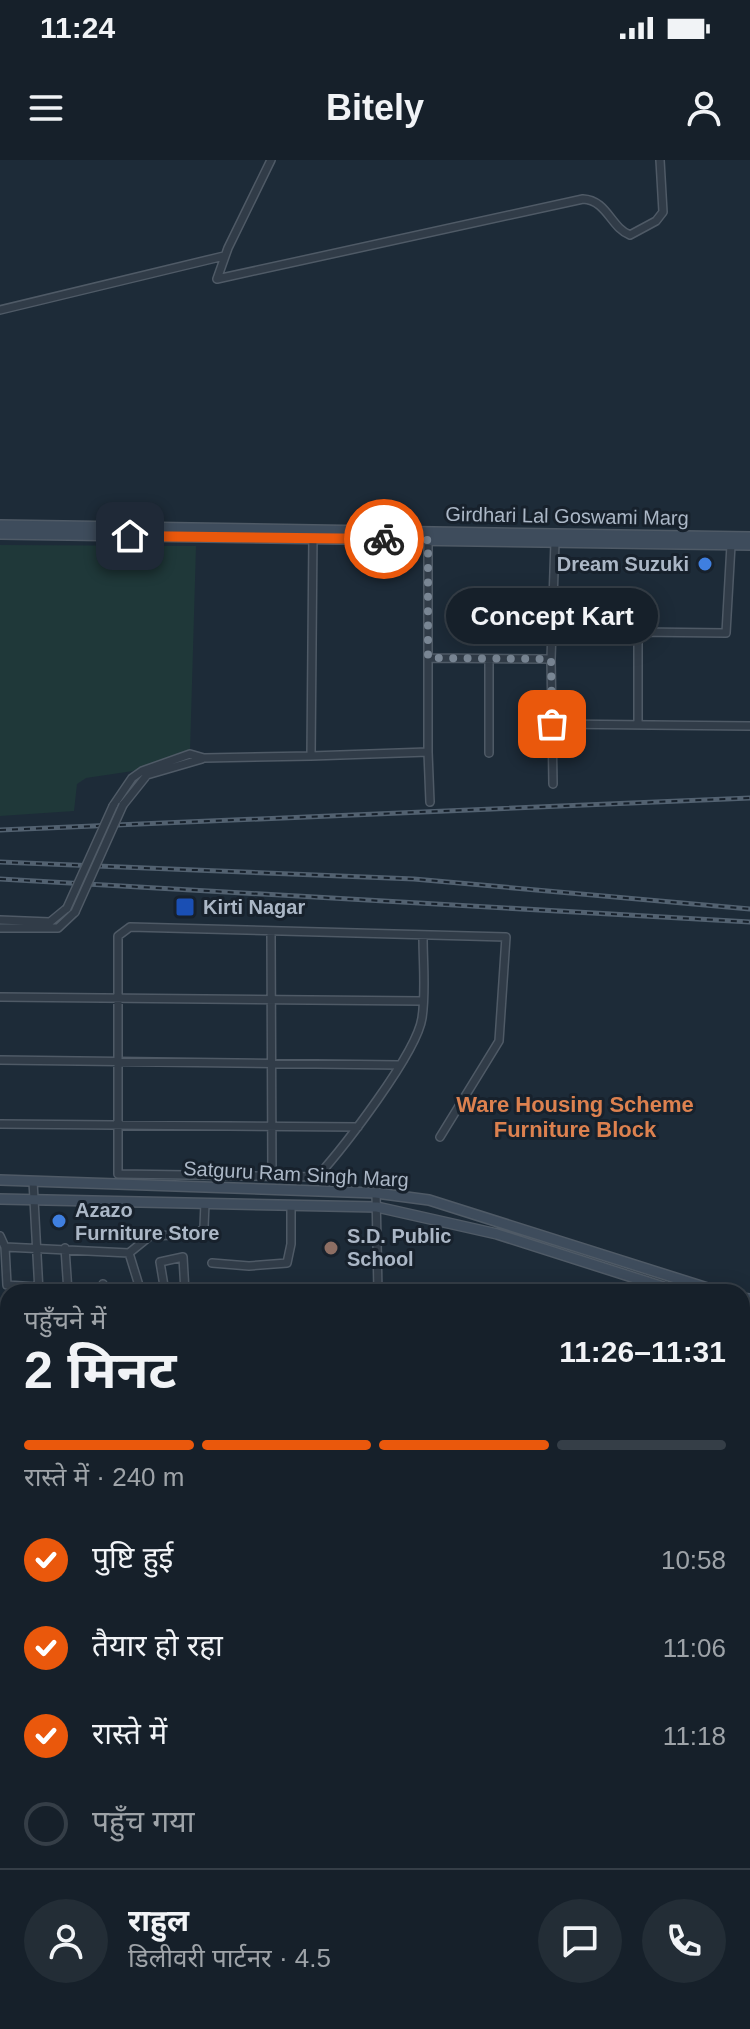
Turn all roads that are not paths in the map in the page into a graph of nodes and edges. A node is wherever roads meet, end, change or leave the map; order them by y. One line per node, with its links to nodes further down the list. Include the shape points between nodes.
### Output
1 (271, 160): 3 (street)
2 (660, 160): 3 (street, via 664,208 656,221 636,233 626,235 603,208 583,199 217,279)
3 (223, 258): 4 (street)
4 (0, 310)
5 (0, 525): 7 (main road, Girdhari Lal Goswami Marg)
6 (0, 534): 7 (main road, Girdhari Lal Goswami Marg)
7 (313, 534): 8 (main road, Girdhari Lal Goswami Marg); 21 (street)
8 (428, 536): 9 (main road, Girdhari Lal Goswami Marg); 10 (main road, Girdhari Lal Goswami Marg); 13 (street)
9 (555, 542): 10 (main road, Girdhari Lal Goswami Marg); 11 (street)
10 (742, 542): 12 (street, via 726,633)
11 (552, 631): 12 (street); 15 (street)
12 (638, 632): 17 (street)
13 (428, 658): 14 (street); 19 (street)
14 (489, 659): 15 (street); 20 (street)
15 (551, 659): 16 (street)
16 (552, 724): 17 (street); 23 (street)
17 (638, 725): 18 (street)
18 (750, 726)
19 (428, 752): 21 (street); 24 (street)
20 (489, 753)
21 (311, 756): 22 (street)
22 (204, 758): 25 (street, bridge, via 147,775 123,805); 25 (street, bridge, via 190,754 132,778 113,806)
23 (553, 784)
24 (430, 802)
25 (71, 910): 26 (street, via 50,922); 27 (street, via 58,928)
26 (0, 920)
27 (0, 928)
28 (271, 933): 29 (street); 31 (street, via 130,927 118,936); 32 (street)
29 (423, 937): 33 (street); 42 (street, via 506,937 499,1041)
30 (0, 997): 31 (street)
31 (120, 997): 32 (street); 35 (street)
32 (272, 999): 33 (street); 36 (street)
33 (422, 1001): 37 (street, via 422,1020)
34 (0, 1060): 35 (street)
35 (119, 1061): 36 (street); 39 (street)
36 (271, 1063): 37 (street); 40 (street)
37 (399, 1065): 41 (street)
38 (0, 1124): 39 (street)
39 (119, 1124): 40 (street); 44 (street)
40 (270, 1125): 41 (street); 43 (street)
41 (358, 1127): 43 (street, via 317,1177)
42 (440, 1137)
43 (272, 1177): 44 (street)
44 (118, 1179): 46 (main road, Satguru Ram Singh Marg); 47 (main road, Satguru Ram Singh Marg)
45 (0, 1180): 46 (main road, Satguru Ram Singh Marg)
46 (33, 1181): 48 (street)
47 (376, 1193): 52 (street); 67 (main road, Satguru Ram Singh Marg, via 429,1200)
48 (33, 1198): 49 (main road, Satguru Ram Singh Marg); 50 (main road, Satguru Ram Singh Marg); 54 (street)
49 (0, 1199)
50 (205, 1203): 51 (main road, Satguru Ram Singh Marg); 57 (street, via 204,1227 198,1234 150,1236)
51 (291, 1205): 52 (main road, Satguru Ram Singh Marg); 58 (street, via 287,1263)
52 (377, 1207): 65 (street); 66 (main road, Satguru Ram Singh Marg, via 497,1234)
53 (0, 1236): 55 (street)
54 (35, 1246): 55 (street); 56 (street); 60 (street)
55 (5, 1247): 59 (street)
56 (65, 1248): 57 (street); 61 (street)
57 (129, 1253): 62 (street)
58 (212, 1263)
59 (7, 1284)
60 (38, 1284)
61 (67, 1284)
62 (139, 1284)
63 (164, 1284): 64 (street, via 160,1262 183,1257)
64 (185, 1284)
65 (378, 1284)
66 (654, 1284)
67 (695, 1284)
68 (0, 1455): 69 (street)
69 (0, 1506)

